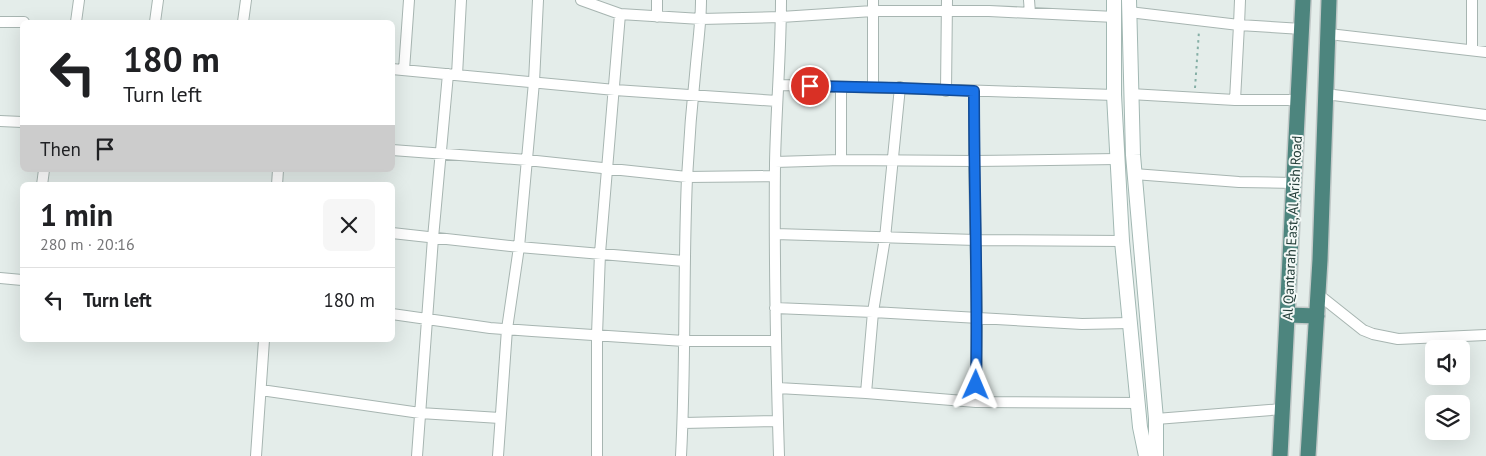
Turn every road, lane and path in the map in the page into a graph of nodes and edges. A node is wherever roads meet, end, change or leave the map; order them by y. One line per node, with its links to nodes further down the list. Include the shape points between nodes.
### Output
1 (79, 0): 27 (street)
2 (158, 0): 28 (street)
3 (246, 0): 29 (street)
4 (409, 0): 39 (street)
5 (460, 0): 40 (street)
6 (538, 0): 41 (street)
7 (581, 0): 22 (street)
8 (657, 0): 23 (street)
9 (701, 0): 26 (street)
10 (781, 0): 24 (street)
11 (873, 0): 20 (street)
12 (1029, 0): 21 (street)
13 (1114, 0): 25 (main road)
14 (1240, 0): 33 (street)
15 (1303, 0): 34 (highway, Al Qantarah East, Al Arish Road)
16 (1329, 0): 35 (highway, Al Qantarah East, Al Arish Road)
17 (1472, 0): 36 (street)
18 (946, 5): 20 (street); 21 (street); 47 (street)
19 (1129, 6): 30 (street); 49 (main road)
20 (873, 11): 24 (street); 44 (street)
21 (1030, 13): 25 (street)
22 (620, 14): 23 (street); 46 (street)
23 (657, 16): 26 (street)
24 (781, 17): 26 (street); 42 (street)
25 (1115, 17): 51 (main road)
26 (701, 19): 52 (street)
27 (76, 20)
28 (154, 20)
29 (243, 20)
30 (1200, 21): 33 (street); 53 (path)
31 (0, 22): 32 (street)
32 (20, 22)
33 (1239, 25): 34 (street); 54 (street)
34 (1302, 29): 55 (highway, Al Qantarah East, Al Arish Road)
35 (1328, 34): 36 (street); 50 (highway, Al Qantarah East, Al Arish Road)
36 (1472, 50): 37 (street)
37 (1486, 52)
38 (395, 69): 39 (street)
39 (404, 70): 40 (street)
40 (452, 74): 41 (street); 61 (street)
41 (534, 82): 46 (street); 63 (street)
42 (779, 85): 43 (street); 56 (street)
43 (841, 87): 44 (street); 64 (street)
44 (873, 87): 45 (street)
45 (900, 88): 47 (street); 65 (street)
46 (615, 90): 52 (street); 68 (street)
47 (946, 90): 48 (street)
48 (974, 91): 51 (street); 66 (street)
49 (1130, 94): 53 (street); 69 (main road)
50 (1326, 94): 57 (street); 84 (highway, Al Qantarah East, Al Arish Road)
51 (1114, 95): 62 (main road)
52 (693, 96): 56 (street); 71 (street)
53 (1194, 98): 54 (street)
54 (1235, 100): 55 (street)
55 (1298, 100): 72 (highway, Al Qantarah East, Al Arish Road)
56 (777, 101): 67 (street)
57 (1486, 115)
58 (0, 120): 59 (street)
59 (20, 122)
60 (395, 150): 61 (street)
61 (440, 154): 63 (street); 75 (street)
62 (1118, 158): 66 (street); 78 (main road)
63 (527, 160): 68 (street); 79 (street)
64 (841, 160): 65 (street); 67 (street)
65 (893, 160): 66 (street); 76 (street)
66 (974, 161): 77 (street)
67 (775, 162): 70 (street)
68 (607, 168): 71 (street); 80 (street)
69 (1134, 174): 72 (street); 107 (main road)
70 (775, 176): 71 (street); 74 (street)
71 (687, 177): 81 (street)
72 (1294, 184): 88 (highway, Al Qantarah East, Al Arish Road)
73 (395, 233): 75 (street)
74 (775, 234): 76 (street); 85 (street)
75 (433, 238): 79 (street); 91 (street)
76 (885, 238): 77 (street); 86 (street)
77 (976, 240): 78 (street); 90 (street)
78 (1122, 241): 92 (main road)
79 (519, 246): 80 (street); 93 (street)
80 (600, 253): 81 (street); 94 (street)
81 (684, 261): 96 (street)
82 (0, 278): 83 (street)
83 (20, 280)
84 (1319, 295): 89 (highway, Al Qantarah East, Al Arish Road); 95 (street, via 1363,330 1373,334 1398,339)
85 (775, 308): 86 (street); 97 (street)
86 (873, 312): 90 (street); 101 (street)
87 (395, 314): 91 (street)
88 (1288, 315): 89 (highway); 104 (highway, Al Qantarah East, Al Arish Road)
89 (1317, 316): 119 (highway, Al Qantarah East, Al Arish Road)
90 (977, 318): 92 (street, via 1082,324); 102 (street)
91 (427, 319): 93 (street); 105 (street)
92 (1130, 323): 103 (main road)
93 (507, 329): 94 (street); 106 (street)
94 (597, 335): 96 (street); 113 (street)
95 (1486, 335)
96 (684, 341): 97 (street); 109 (street)
97 (776, 341): 99 (street)
98 (264, 342): 100 (street)
99 (778, 388): 101 (street); 108 (street)
100 (261, 390): 105 (street); 110 (street)
101 (866, 393): 102 (street)
102 (976, 402): 103 (street)
103 (1138, 403): 116 (main road)
104 (1284, 409): 107 (street); 118 (highway, Al Qantarah East, Al Arish Road)
105 (420, 413): 106 (street); 111 (street)
106 (500, 418): 112 (street)
107 (1156, 419): 117 (main road)
108 (778, 421): 109 (street); 115 (street)
109 (683, 423): 114 (street)
110 (256, 456)
111 (417, 456)
112 (498, 456)
113 (597, 456)
114 (681, 456)
115 (779, 456)
116 (1146, 456)
117 (1156, 456)
118 (1280, 456)
119 (1308, 456)

